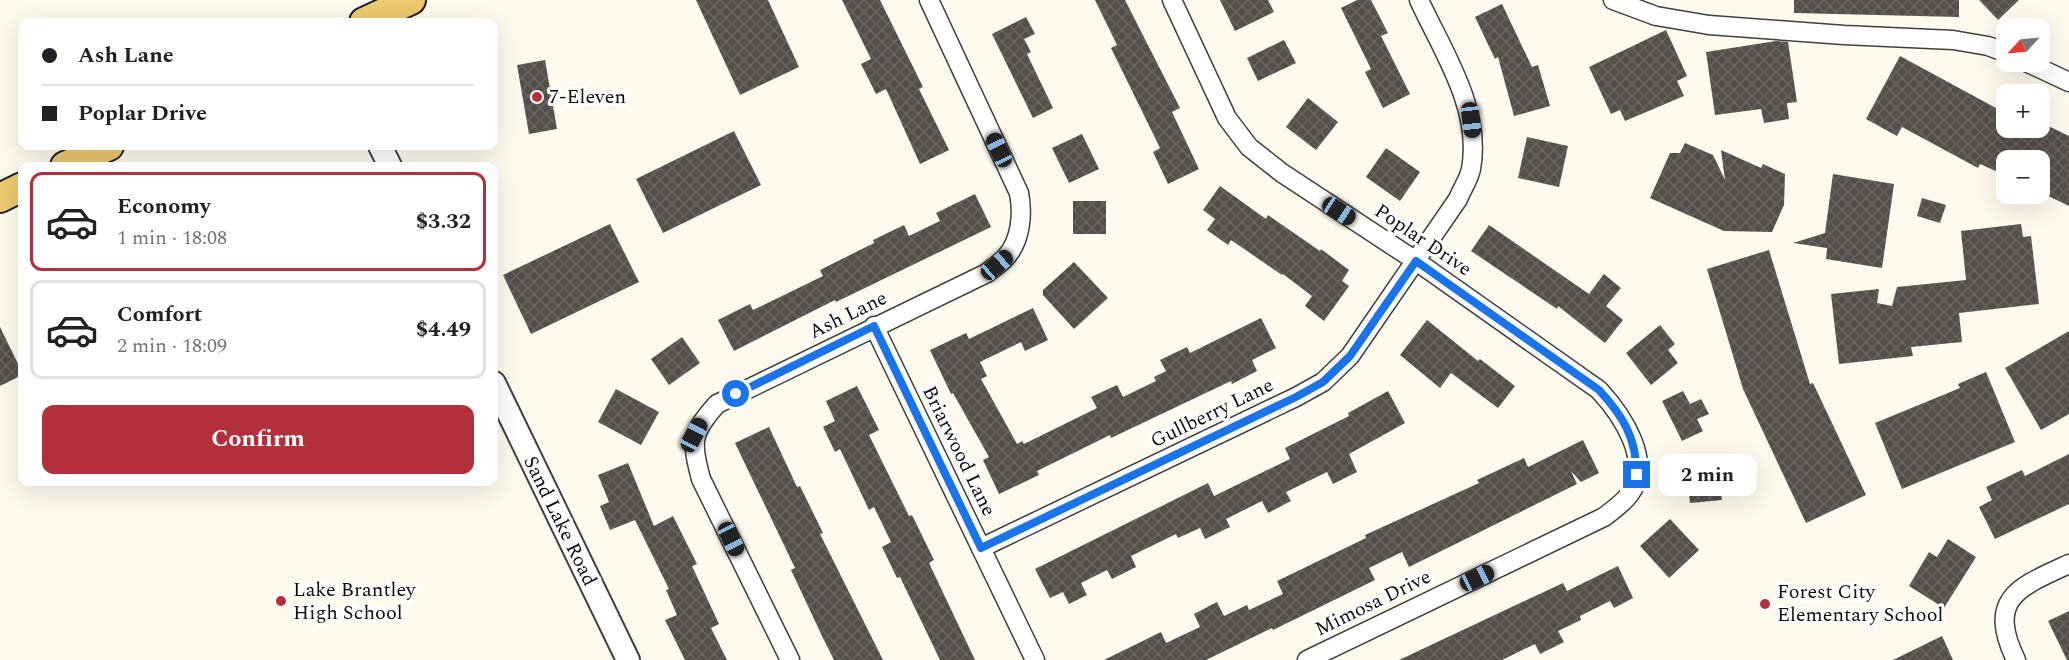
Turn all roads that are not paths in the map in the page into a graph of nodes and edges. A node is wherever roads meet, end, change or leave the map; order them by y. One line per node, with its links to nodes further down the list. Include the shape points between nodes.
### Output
1 (411, 0): 6 (main road)
2 (928, 0): 15 (street, Ash Lane, via 1019,193 1022,209 1018,233 1007,257 987,273)
3 (1172, 0): 14 (street, Poplar Drive, via 1227,118 1249,147)
4 (1419, 0): 14 (street, Gullberry Lane, via 1461,89 1471,120 1473,143 1470,171 1458,199)
5 (1613, 0): 7 (street, via 1656,16 1709,25 1953,40)
6 (373, 18)
7 (1996, 49)
8 (2049, 72): 9 (street)
9 (2069, 81)
10 (100, 150): 11 (main road)
11 (74, 162)
12 (18, 189): 13 (main road)
13 (0, 198)
14 (1416, 261): 17 (street, Poplar Drive, via 1599,390 1628,429 1636,453); 18 (street, Gullberry Lane, via 1350,356 1323,382)
15 (874, 326): 18 (street, Briarwood Lane); 21 (street, Ash Lane, via 717,404 694,435 701,479)
16 (498, 391): 20 (street, Sand Lake Road)
17 (1637, 475): 23 (street, Mimosa Drive, via 1630,494 1604,517)
18 (981, 548): 22 (street, Briarwood Lane)
19 (2069, 564): 24 (street, via 2029,582 2016,592 2006,608 2004,626)
20 (627, 660)
21 (790, 660)
22 (1035, 660)
23 (1307, 660)
24 (2016, 660)

